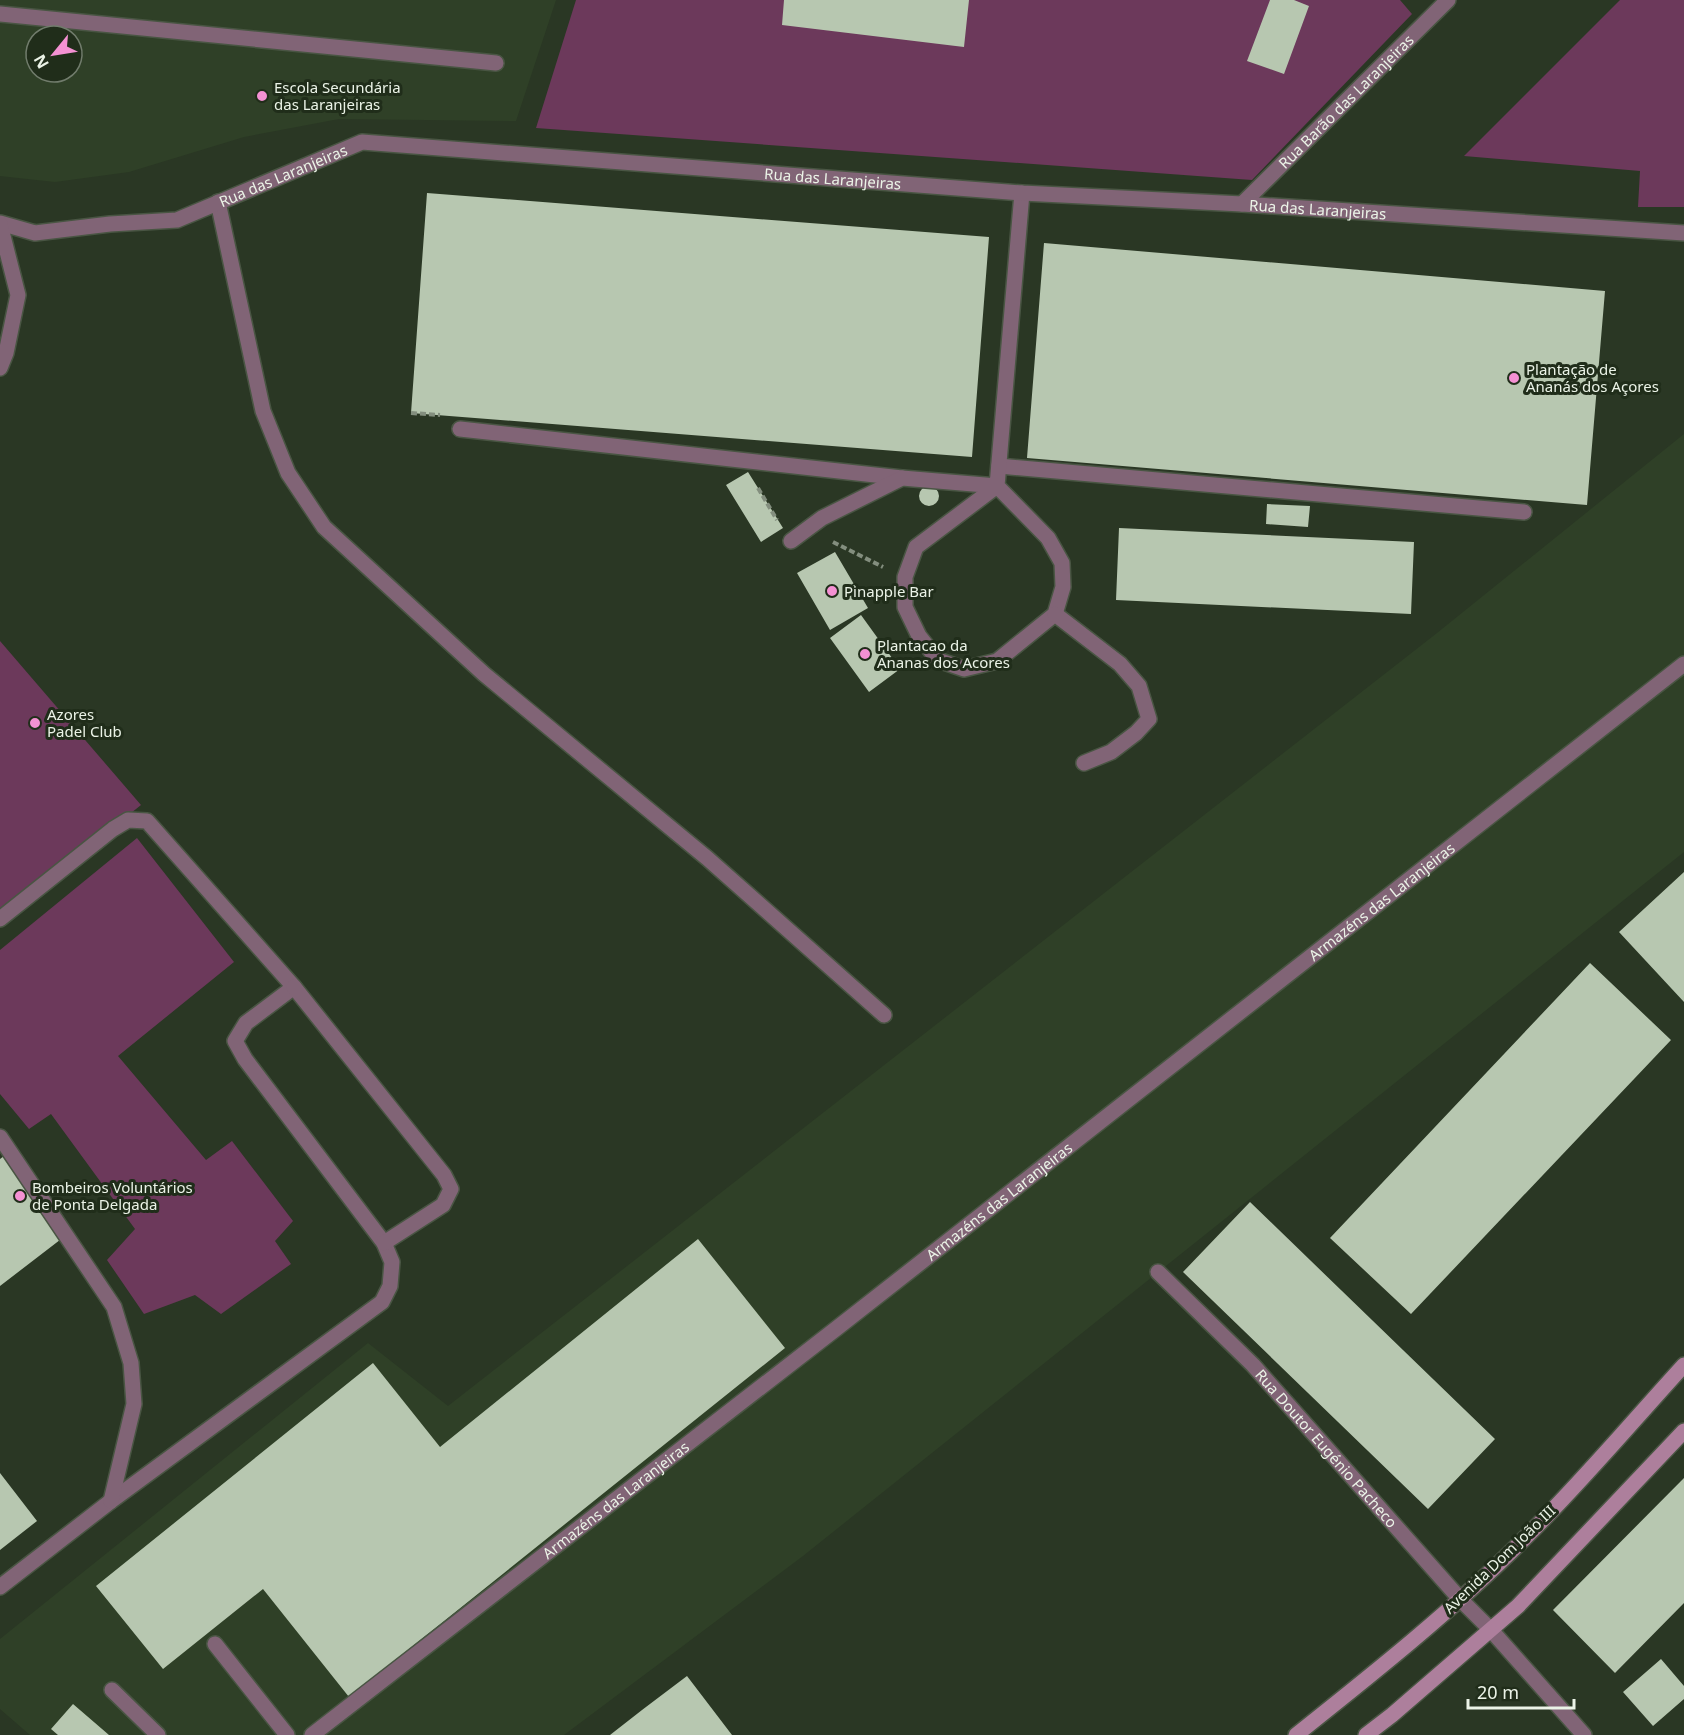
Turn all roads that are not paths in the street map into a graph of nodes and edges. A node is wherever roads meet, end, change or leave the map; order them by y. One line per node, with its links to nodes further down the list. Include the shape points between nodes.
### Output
1 (1448, 0): 6 (street, Rua Barão das Laranjeiras)
2 (0, 14): 3 (street)
3 (496, 63)
4 (1022, 193): 5 (street, Rua das Laranjeiras, via 362,142); 6 (street, Rua das Laranjeiras); 11 (street)
5 (218, 202): 7 (street, Rua das Laranjeiras, via 177,220 34,233); 21 (street, via 263,411 288,473 324,527 484,674 707,858)
6 (1242, 204): 8 (street, Rua das Laranjeiras)
7 (0, 224): 9 (street, via 18,295)
8 (1684, 232)
9 (0, 368)
10 (460, 429): 12 (street)
11 (999, 466): 13 (street); 14 (street)
12 (902, 478): 13 (street); 15 (street, via 822,518)
13 (997, 486): 16 (street, via 1048,538 1062,563 1063,587); 16 (street, via 916,548 905,577 905,607 919,636 938,660 964,669 997,661)
14 (1524, 512)
15 (790, 541)
16 (1055, 614): 18 (street, via 1120,664 1139,686 1149,719 1111,752)
17 (1684, 664): 35 (street, Armazéns das Laranjeiras)
18 (1084, 763)
19 (0, 919): 20 (street, via 113,829 128,820 147,821)
20 (294, 987): 23 (street, via 246,1023 235,1041 244,1059); 23 (street, via 444,1175 451,1189 443,1205)
21 (884, 1014)
22 (0, 1137): 27 (street, via 114,1307 131,1363 134,1404)
23 (384, 1243): 27 (street, via 392,1262 390,1286 382,1302)
24 (1158, 1272): 29 (street, Rua Doutor Eugénio Pacheco, via 1253,1365)
25 (1684, 1365): 29 (main road, Avenida Dom João III, via 1524,1539)
26 (1684, 1431): 30 (main road, via 1556,1568)
27 (111, 1501): 28 (street)
28 (0, 1587)
29 (1461, 1599): 30 (street, Rua Doutor Eugénio Pacheco); 36 (main road, Avenida Dom João III)
30 (1491, 1630): 37 (main road); 38 (street, Rua Doutor Eugénio Pacheco)
31 (215, 1644): 34 (street)
32 (112, 1690): 33 (street)
33 (158, 1735)
34 (287, 1735)
35 (312, 1735)
36 (1296, 1735)
37 (1366, 1735)
38 (1584, 1735)

